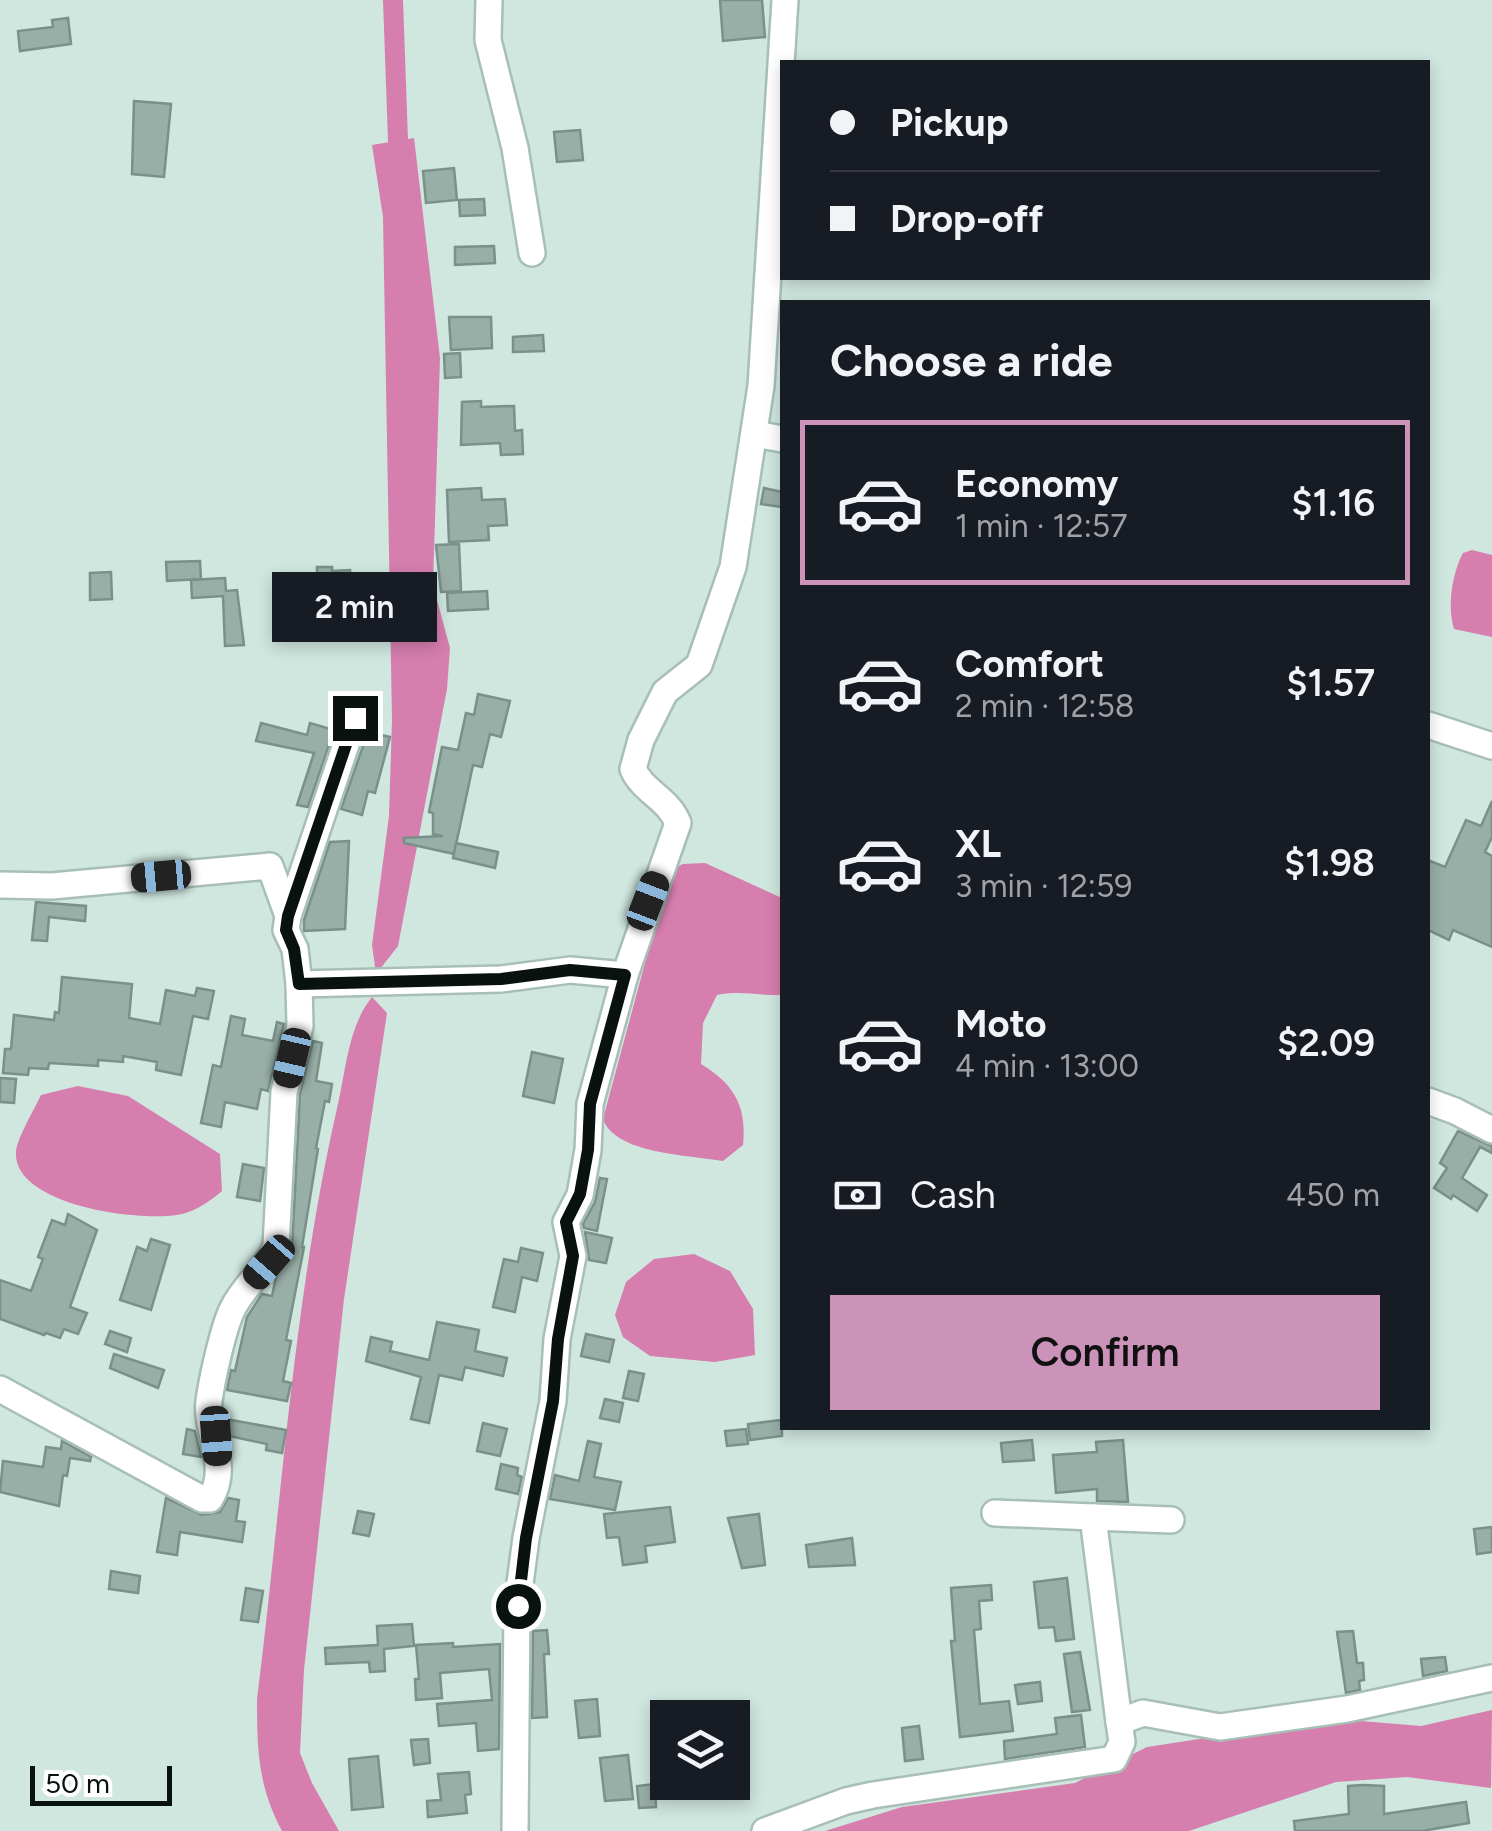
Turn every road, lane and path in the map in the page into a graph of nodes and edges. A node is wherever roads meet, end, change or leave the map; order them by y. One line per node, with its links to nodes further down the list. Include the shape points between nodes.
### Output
1 (489, 0): 5 (street, via 488,40)
2 (785, 0): 3 (street)
3 (781, 60)
4 (780, 77): 6 (street)
5 (532, 253)
6 (754, 434): 7 (street); 13 (street, via 733,566 699,665 665,692 633,769 678,822)
7 (780, 440)
8 (355, 718): 12 (street)
9 (1430, 726): 10 (street)
10 (1492, 746)
11 (0, 885): 12 (street, via 270,866)
12 (288, 916): 14 (street)
13 (625, 975): 14 (street, via 570,970 501,979); 23 (street, via 590,1104 580,1194 566,1222 573,1256 518,1606)
14 (299, 984): 17 (street, via 300,1026 280,1126 276,1246 232,1310 208,1405 218,1474 210,1499)
15 (1430, 1102): 16 (street)
16 (1492, 1130)
17 (0, 1390)
18 (995, 1514): 19 (street)
19 (1093, 1517): 20 (street); 22 (street)
20 (1171, 1520)
21 (1492, 1678): 22 (street, via 1220,1727 1143,1713)
22 (1120, 1722): 24 (street, via 1122,1742 1114,1759 873,1795)
23 (515, 1831)
24 (765, 1831)

